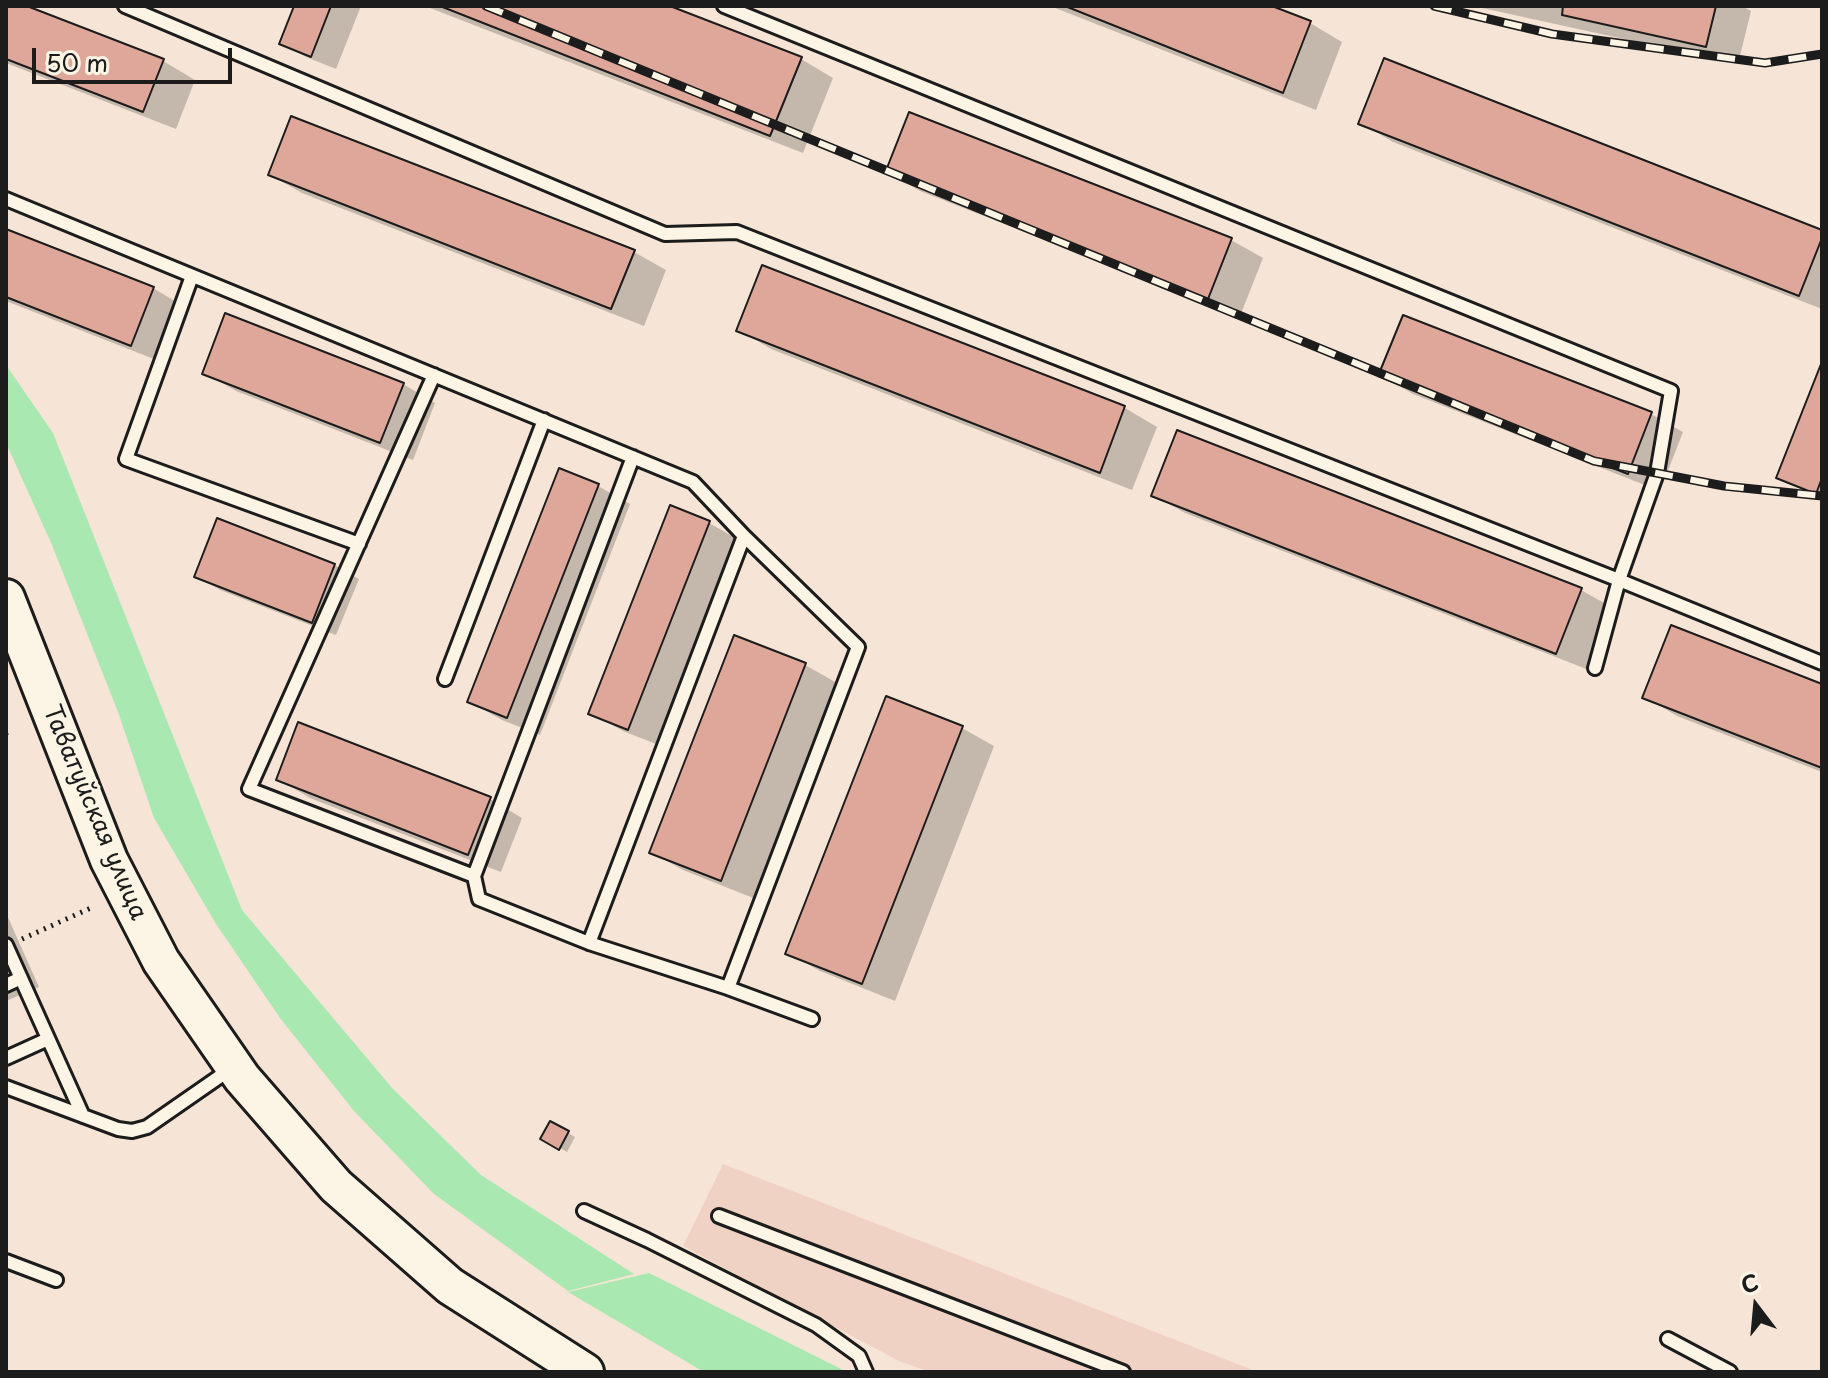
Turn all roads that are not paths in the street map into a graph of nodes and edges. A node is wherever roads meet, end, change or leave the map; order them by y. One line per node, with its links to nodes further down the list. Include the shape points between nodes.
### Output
1 (125, 6): 10 (lane, via 665,234 737,232)
2 (724, 6): 10 (lane, via 1671,391 1657,473)
3 (6, 199): 4 (lane)
4 (192, 276): 5 (lane); 9 (lane, via 126,459)
5 (434, 375): 6 (lane); 9 (lane)
6 (544, 420): 7 (lane); 14 (lane)
7 (633, 457): 8 (lane, via 693,482); 15 (lane)
8 (744, 536): 16 (lane); 20 (lane, via 858,647)
9 (359, 544): 15 (lane, via 249,789)
10 (1619, 580): 12 (lane); 13 (lane)
11 (6, 598): 24 (main road, Таватуйская улица, via 109,860 161,961)
12 (1822, 663)
13 (1595, 668)
14 (445, 679)
15 (474, 876): 16 (lane, via 479,899)
16 (589, 943): 20 (lane)
17 (6, 946): 18 (lane)
18 (21, 978): 19 (lane); 22 (lane)
19 (6, 985)
20 (728, 988): 21 (lane)
21 (812, 1019)
22 (48, 1039): 23 (lane); 26 (lane)
23 (6, 1058)
24 (234, 1067): 26 (lane, via 140,1130 118,1129); 32 (main road, Таватуйская улица, via 336,1186 450,1286)
25 (6, 1087): 26 (lane)
26 (83, 1116)
27 (584, 1211): 33 (lane, via 816,1325 859,1356)
28 (719, 1216): 34 (lane)
29 (6, 1261): 30 (lane)
30 (56, 1280)
31 (1668, 1339): 35 (lane)
32 (585, 1372)
33 (866, 1372)
34 (1123, 1372)
35 (1730, 1372)

